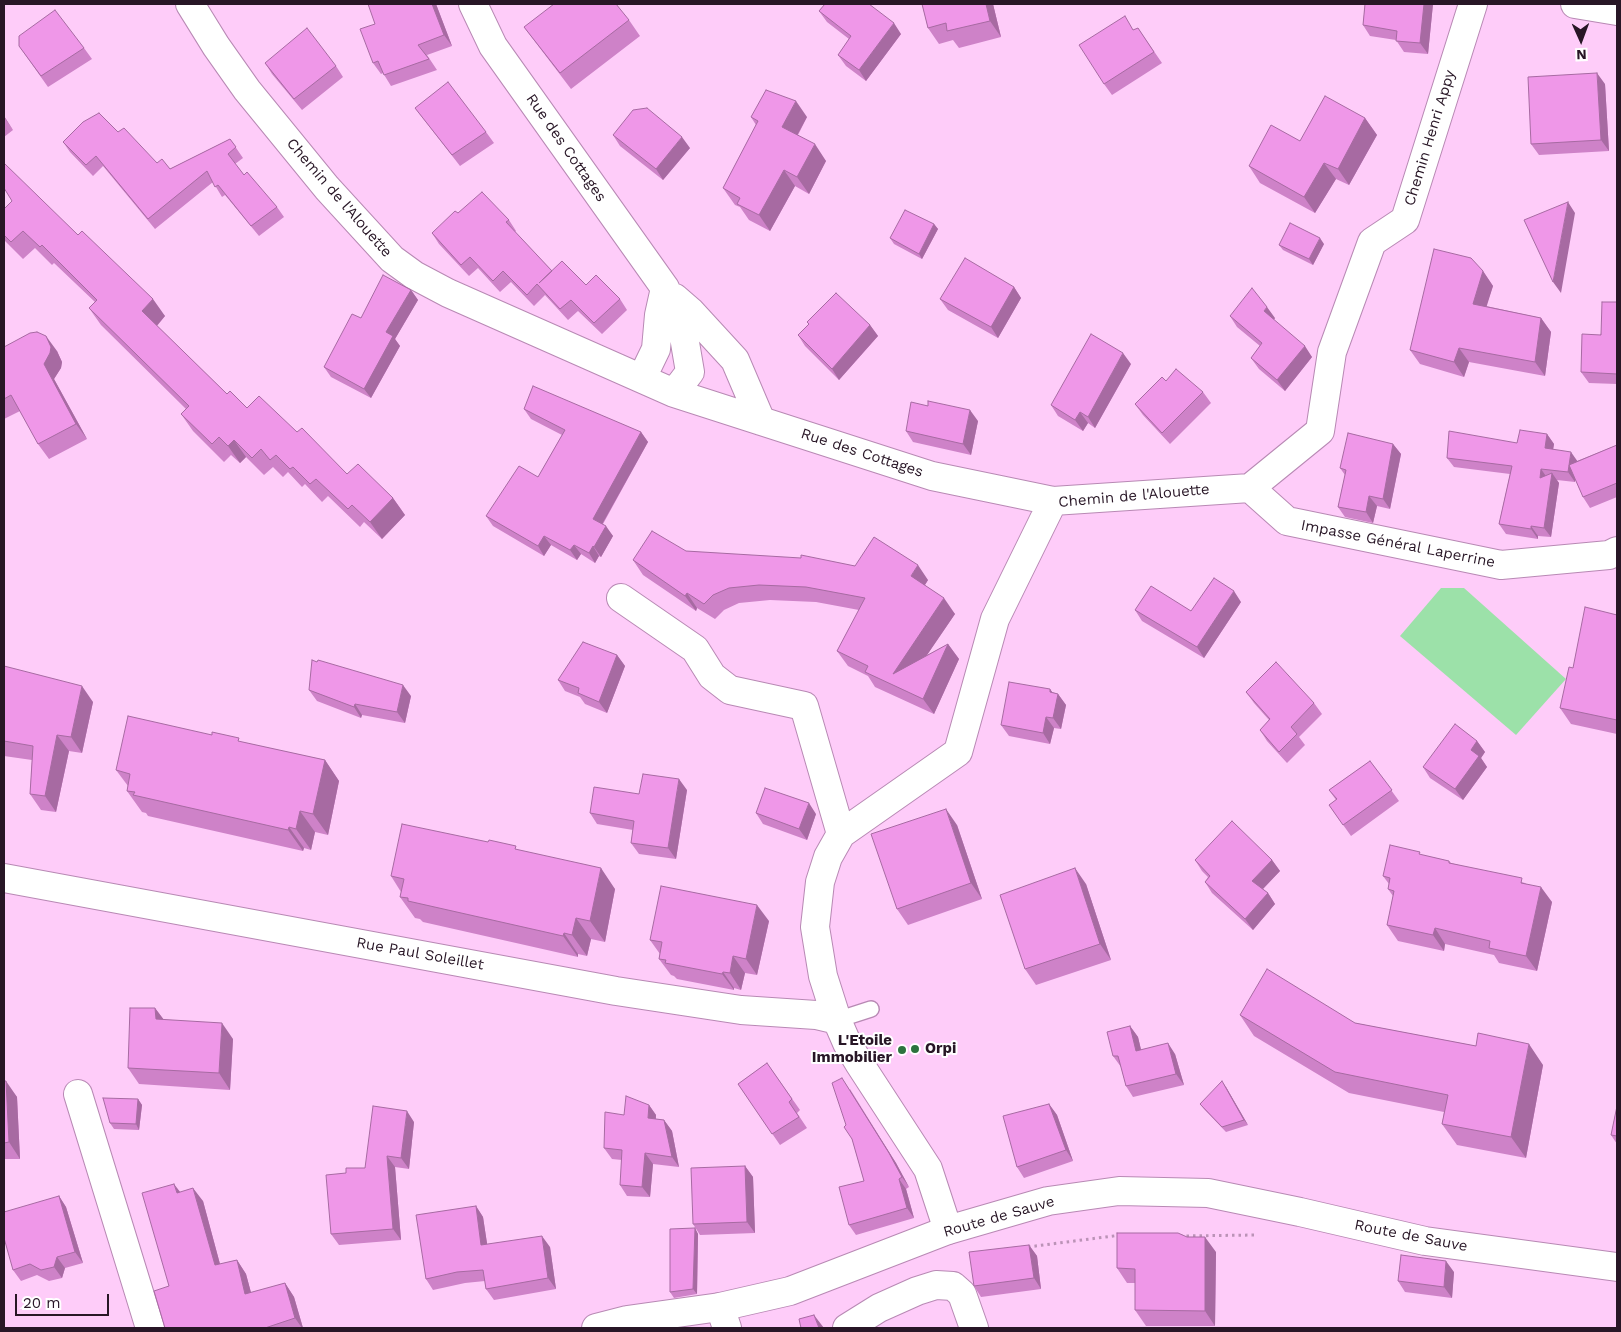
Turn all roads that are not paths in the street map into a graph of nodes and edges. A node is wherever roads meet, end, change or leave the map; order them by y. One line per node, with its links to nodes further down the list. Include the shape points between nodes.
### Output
1 (190, 4): 7 (street, Chemin de l'Alouette, via 247,90 327,188 392,260 448,293)
2 (473, 4): 6 (street, Rue des Cottages, via 493,46)
3 (1473, 4): 10 (street, Chemin Henri Appy, via 1405,220 1372,242 1332,352 1320,431)
4 (1575, 4): 5 (street)
5 (1617, 11)
6 (665, 288): 7 (street, via 656,349); 8 (street, via 682,325 690,372); 9 (street, via 735,360)
7 (642, 378): 8 (street, Chemin de l'Alouette)
8 (674, 393): 9 (street, Rue des Cottages)
9 (761, 421): 11 (street, Rue des Cottages, via 932,476)
10 (1250, 488): 11 (street, Chemin de l'Alouette); 12 (street, Impasse Général Laperrine, via 1287,521 1502,565 1609,555)
11 (1052, 501): 14 (street, Chemin de l'Alouette, via 994,620 958,752)
12 (1617, 551)
13 (621, 598): 14 (street, via 695,649 712,676 730,690 804,706)
14 (841, 834): 17 (street, Chemin de l'Alouette, via 828,857 820,882 815,927 823,976)
15 (4, 878): 17 (street, Rue Paul Soleillet, via 616,991 741,1010 816,1015)
16 (871, 1009): 17 (lane)
17 (837, 1020): 19 (street, Chemin de l'Alouette, via 859,1063 928,1169)
18 (78, 1094): 22 (street)
19 (948, 1230): 20 (street, Route de Sauve, via 1048,1201 1119,1191 1208,1192 1425,1242); 21 (street, Route de Sauve)
20 (1617, 1267)
21 (724, 1318): 23 (street, Route de Sauve, via 627,1320)
22 (150, 1328)
23 (596, 1328)
24 (847, 1328): 25 (street, via 879,1308 936,1285 953,1286 962,1294)
25 (974, 1328)

